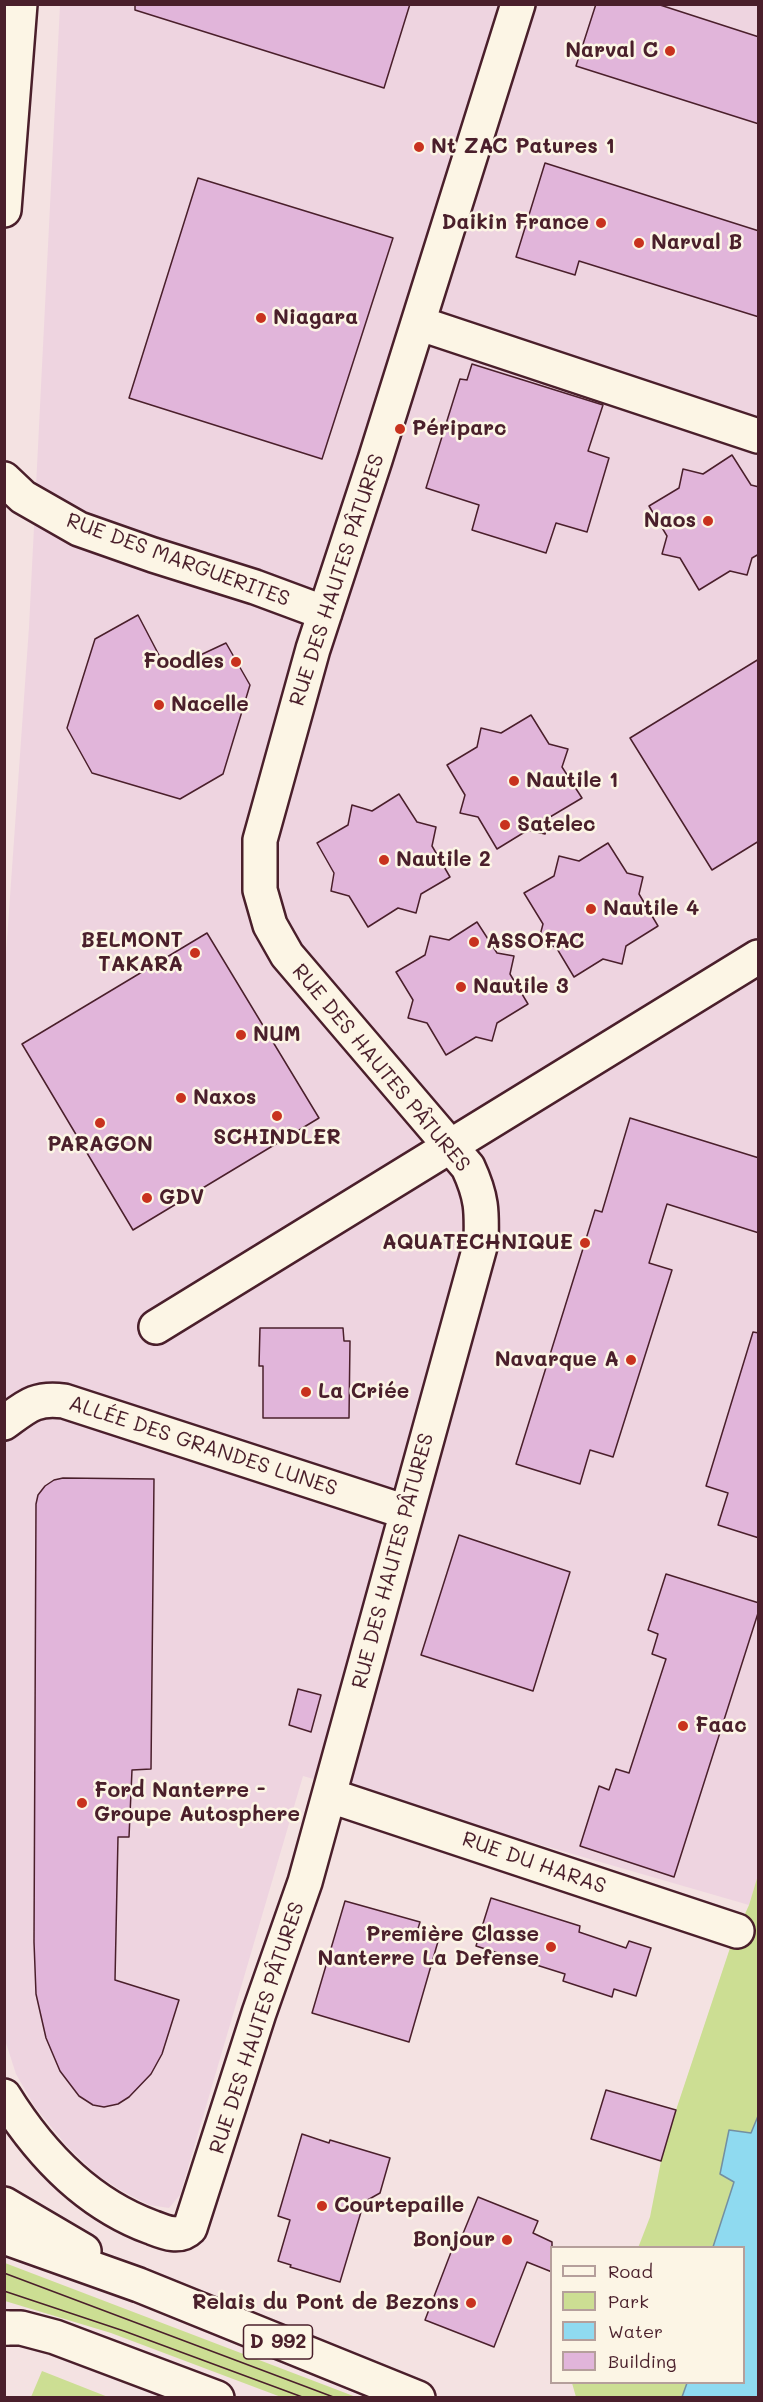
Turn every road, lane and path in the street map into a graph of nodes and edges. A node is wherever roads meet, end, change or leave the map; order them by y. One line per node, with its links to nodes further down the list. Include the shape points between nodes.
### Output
1 (20, 4): 3 (street)
2 (518, 4): 4 (street, RUE DES HAUTES PÂTURES)
3 (4, 210)
4 (418, 323): 5 (street); 7 (street, RUE DES HAUTES PÂTURES)
5 (759, 436)
6 (4, 479): 7 (street, RUE DES MARGUERITES, via 23,497 78,529)
7 (325, 613): 9 (street, RUE DES HAUTES PÂTURES, via 260,840 260,890 270,925 287,955)
8 (759, 957): 9 (street)
9 (452, 1147): 10 (street); 12 (street, RUE DES HAUTES PÂTURES, via 468,1167 478,1190 481,1243)
10 (156, 1327)
11 (4, 1423): 12 (street, ALLÉE DES GRANDES LUNES, via 31,1403 64,1401)
12 (406, 1512): 13 (street, RUE DES HAUTES PÂTURES)
13 (331, 1796): 14 (street, RUE DU HARAS); 15 (street, RUE DES HAUTES PÂTURES, via 188,2231 178,2234 157,2229 123,2215 71,2180 29,2134)
14 (737, 1931)
15 (4, 2096)
16 (4, 2204): 18 (street)
17 (4, 2237): 18 (street, D 992)
18 (139, 2285): 21 (street, D 992)
19 (5, 2328): 20 (street, via 38,2331)
20 (217, 2397)
21 (418, 2397)

